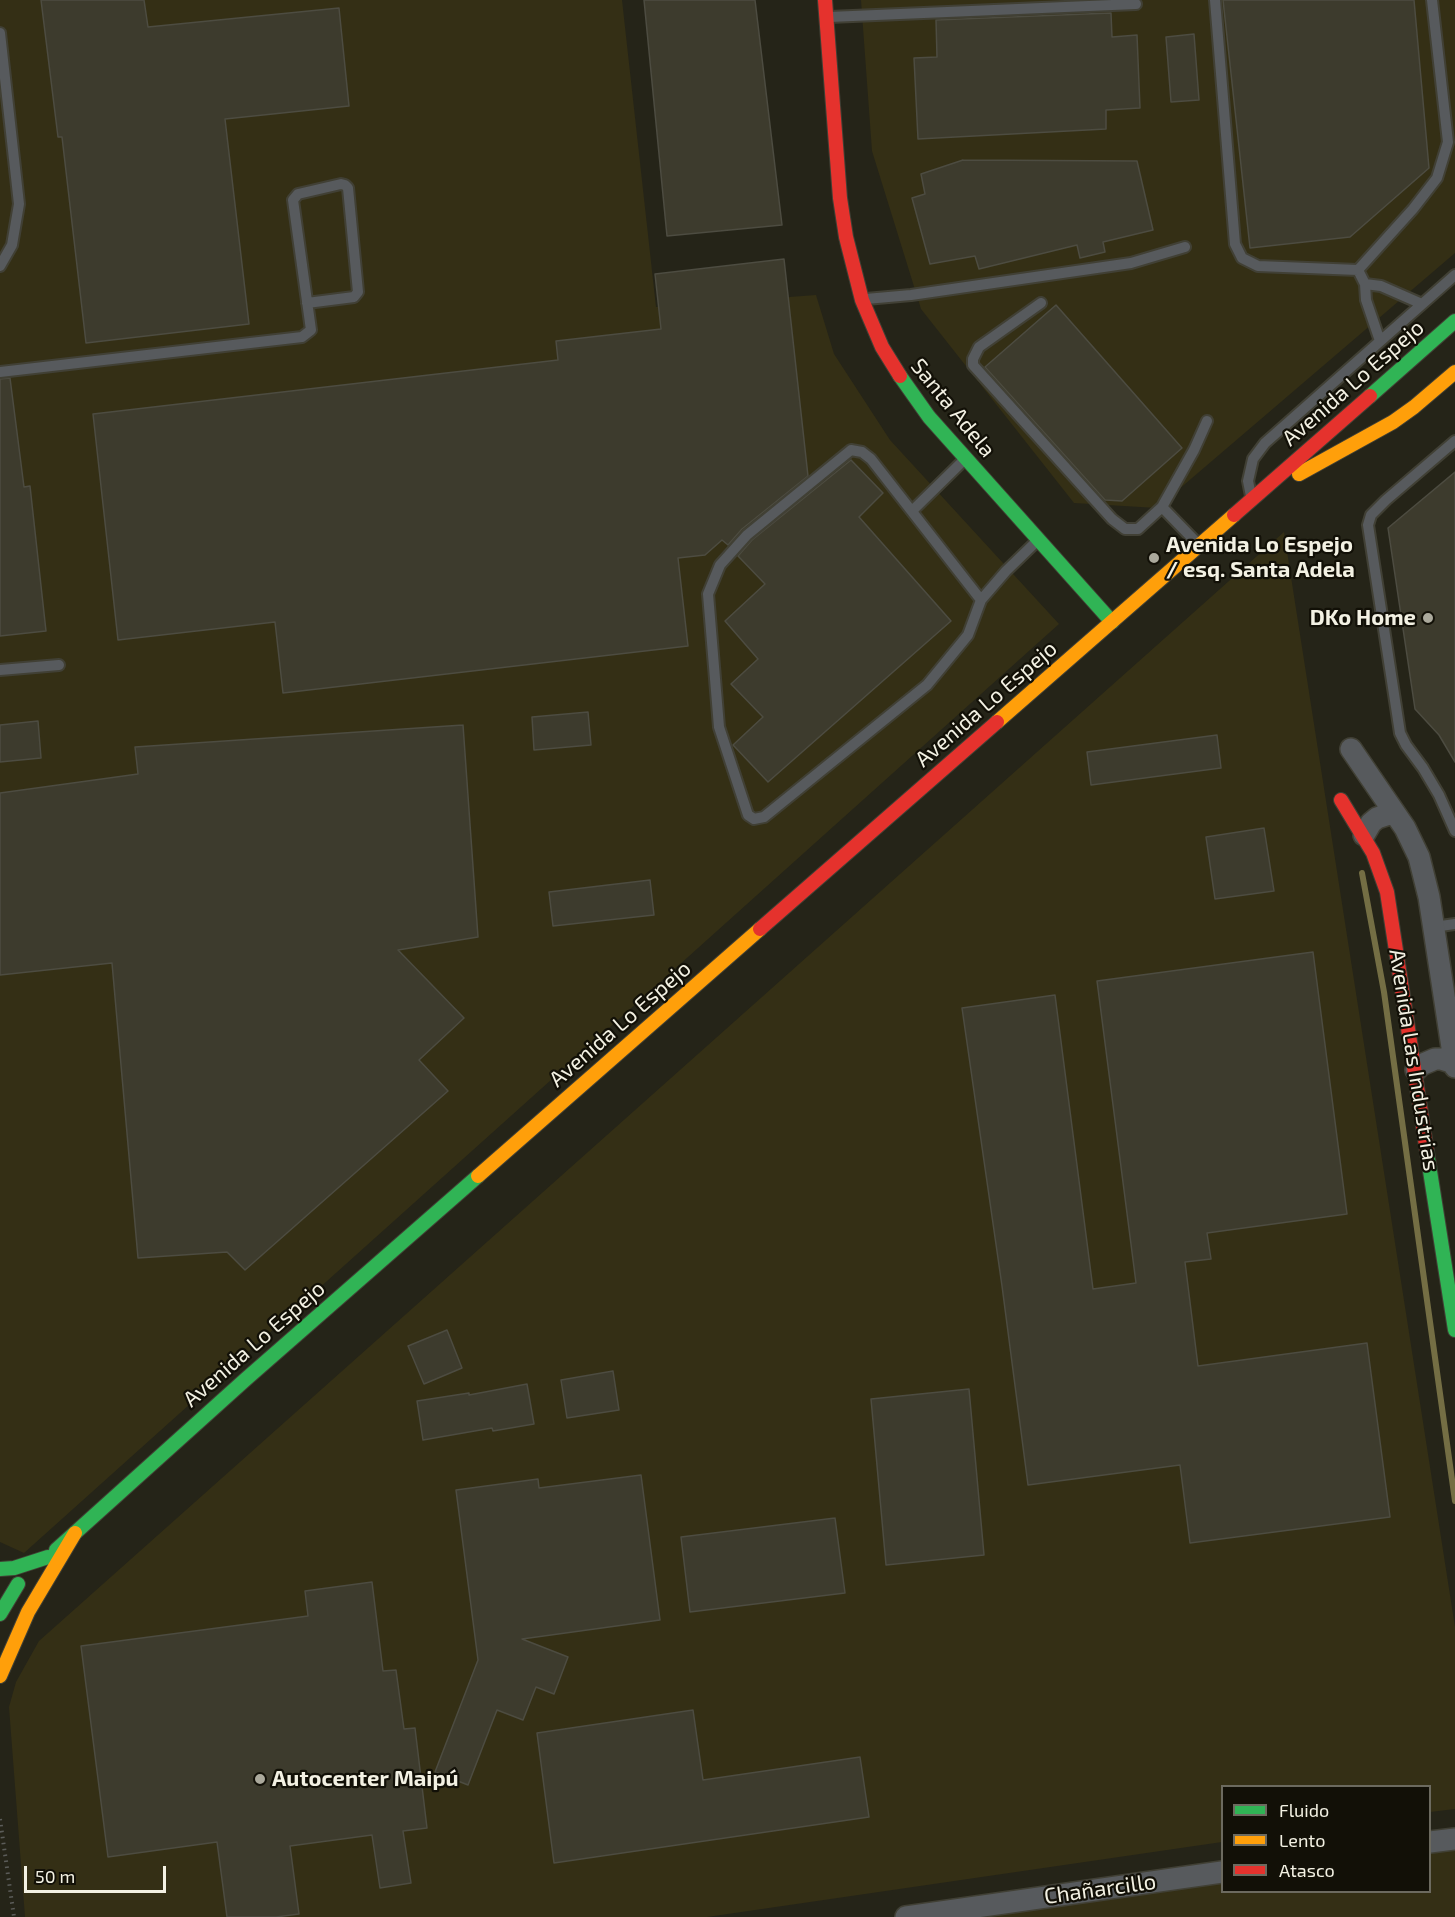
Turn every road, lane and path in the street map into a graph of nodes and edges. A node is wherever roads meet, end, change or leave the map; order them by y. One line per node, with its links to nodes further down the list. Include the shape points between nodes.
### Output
1 (825, 0): 5 (main road, Santa Adela)
2 (1215, 0): 9 (lane, via 1234,244 1242,258 1258,266)
3 (1432, 0): 9 (lane, via 1448,142 1437,178)
4 (1136, 4): 5 (lane)
5 (826, 17): 12 (main road, Santa Adela, via 840,198)
6 (0, 33): 8 (lane, via 19,204 12,245)
7 (1185, 247): 12 (lane, via 1131,263)
8 (0, 266)
9 (1358, 270): 11 (lane)
10 (1455, 275): 15 (lane)
11 (1365, 284): 15 (lane, via 1381,286); 17 (lane, via 1366,300)
12 (862, 300): 22 (main road, Santa Adela, via 896,371 928,417)
13 (307, 303): 13 (lane, via 292,200 298,194 345,185 358,292 354,297); 19 (lane, via 310,330 302,337)
14 (1041, 303): 24 (lane, via 979,347 973,365 1125,529 1138,529)
15 (1422, 304): 17 (lane)
16 (1455, 321): 18 (main road, Avenida Lo Espejo)
17 (1380, 341): 23 (lane, via 1265,443 1253,459 1248,481)
18 (1444, 360): 23 (main road, Avenida Lo Espejo); 23 (main road, Avenida Lo Espejo, via 1414,407)
19 (0, 372)
20 (1207, 421): 24 (lane)
21 (1455, 441): 35 (lane, via 1371,514 1368,525 1400,733 1439,795)
22 (965, 458): 25 (lane); 26 (main road, Santa Adela)
23 (1252, 499): 27 (main road, Avenida Lo Espejo)
24 (1162, 507): 27 (lane)
25 (912, 511): 28 (lane); 28 (lane, via 870,459 851,450 747,535 720,565 708,594 719,727 748,815 754,819 764,817 927,685 968,635)
26 (1039, 540): 28 (lane); 29 (main road, Santa Adela)
27 (1199, 546): 29 (main road, Avenida Lo Espejo)
28 (981, 600)
29 (1112, 622): 42 (main road, Avenida Lo Espejo)
30 (59, 665): 31 (lane)
31 (0, 670)
32 (1351, 749): 34 (street, Avenida Las Industrias)
33 (1341, 800): 36 (main road, Avenida Las Industrias)
34 (1395, 814): 36 (street, via 1377,818); 38 (street, Avenida Las Industrias, via 1419,856)
35 (1455, 831)
36 (1364, 835): 40 (main road, Avenida Las Industrias, via 1387,892)
37 (1455, 924): 38 (lane)
38 (1434, 927): 39 (street, Avenida Las Industrias)
39 (1455, 1065): 40 (street, via 1435,1059)
40 (1416, 1070): 41 (main road, Avenida Las Industrias)
41 (1455, 1330)
42 (75, 1533): 43 (main road, Avenida Lo Espejo); 48 (main road, via 28,1612)
43 (48, 1557): 44 (main road); 45 (main road, Avenida Lo Espejo)
44 (0, 1569)
45 (18, 1584): 46 (main road); 47 (main road, Avenida Lo Espejo)
46 (0, 1587)
47 (0, 1614)
48 (0, 1676)
49 (0, 1819): 53 (path)
50 (1455, 1839): 51 (street)
51 (1431, 1842)
52 (1221, 1872): 54 (street, Chañarcillo)
53 (14, 1917)
54 (906, 1917)

